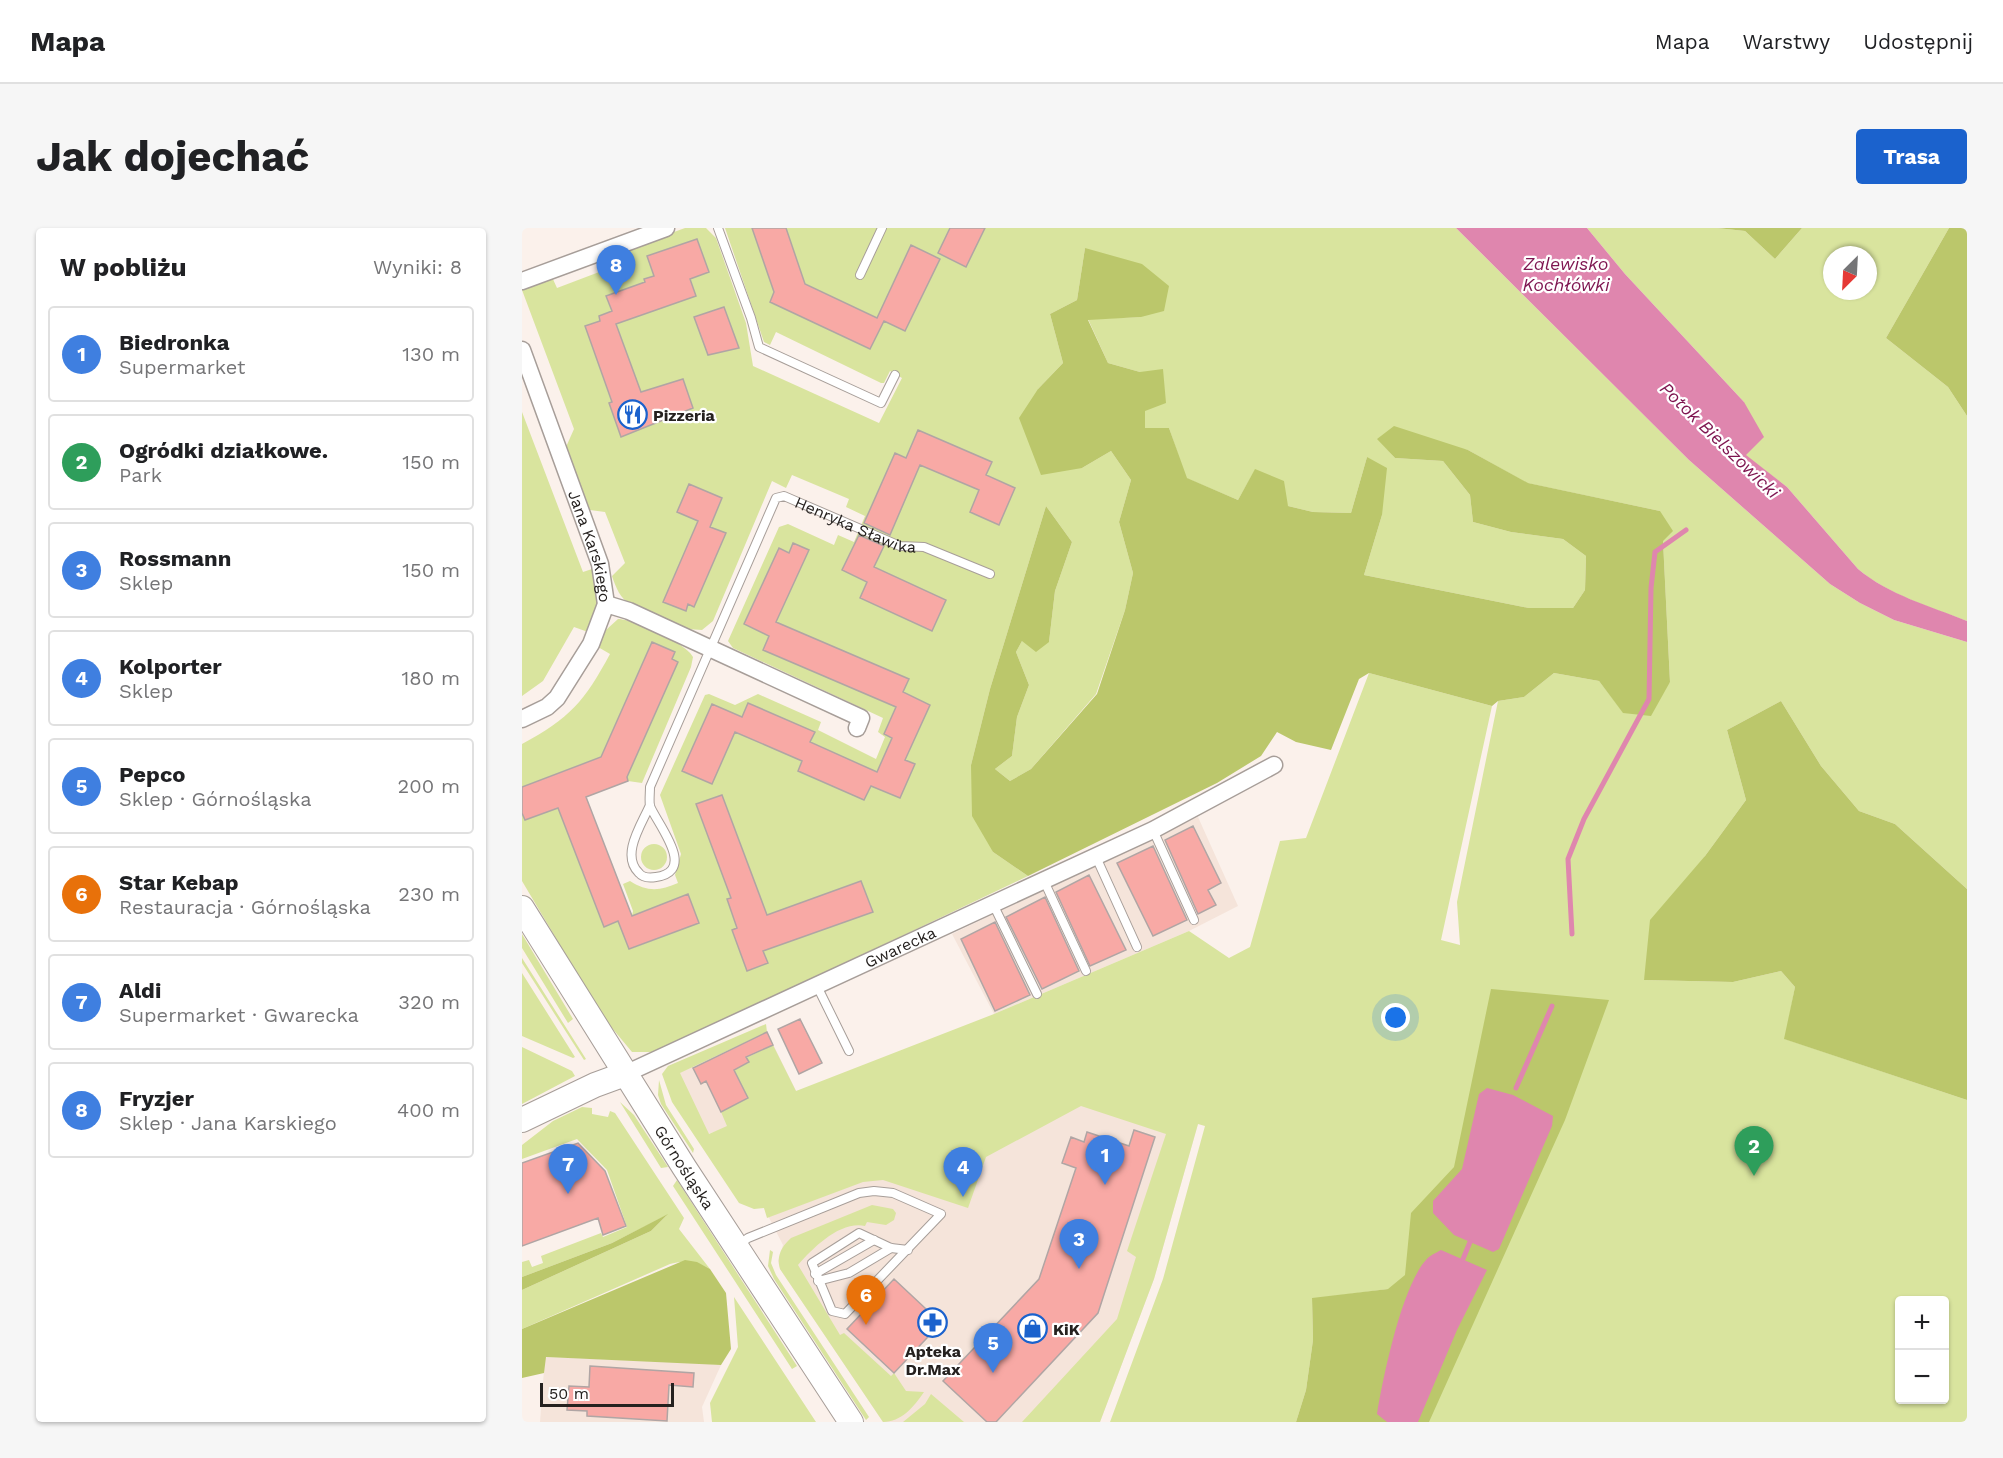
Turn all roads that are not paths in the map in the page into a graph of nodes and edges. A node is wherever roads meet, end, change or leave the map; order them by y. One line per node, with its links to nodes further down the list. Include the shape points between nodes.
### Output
1 (666, 228): 5 (street)
2 (718, 228): 7 (lane, via 759,347 881,403)
3 (882, 228): 4 (lane)
4 (860, 275)
5 (522, 281)
6 (522, 350): 9 (street, Jana Karskiego, via 600,564)
7 (895, 375)
8 (990, 574): 10 (lane, Henryka Sławika, via 924,547 900,546 784,496 776,498)
9 (606, 604): 10 (street); 11 (street, Jana Karskiego, via 586,652 557,698)
10 (710, 650): 12 (street, via 861,718); 14 (lane, Henryka Sławika, via 650,788)
11 (522, 719)
12 (857, 728)
13 (1274, 765): 15 (street, Gwarecka)
14 (650, 805): 14 (lane, Henryka Sławika, via 631,849 633,864 639,874 649,879 662,877 675,858)
15 (1153, 830): 16 (street, Gwarecka); 20 (lane)
16 (1096, 857): 17 (street, Gwarecka); 21 (lane)
17 (1044, 881): 18 (street, Gwarecka); 22 (lane)
18 (993, 904): 23 (street, Gwarecka); 24 (lane)
19 (522, 908): 26 (street, Górnośląska)
20 (1194, 921)
21 (1137, 947)
22 (1086, 971)
23 (817, 986): 25 (lane); 26 (street, Gwarecka)
24 (1037, 994)
25 (849, 1051)
26 (625, 1074): 27 (street, Gwarecka, via 595,1084); 29 (street, Górnośląska)
27 (526, 1121)
28 (874, 1240): 30 (lane); 32 (lane); 32 (lane, via 860,1233 812,1263)
29 (736, 1246): 31 (lane, via 828,1205 874,1191 893,1193 941,1214); 33 (street, Górnośląska)
30 (891, 1248): 31 (lane); 32 (lane, via 849,1273)
31 (908, 1250): 32 (lane, via 845,1314 832,1311)
32 (817, 1277)
33 (851, 1422)

